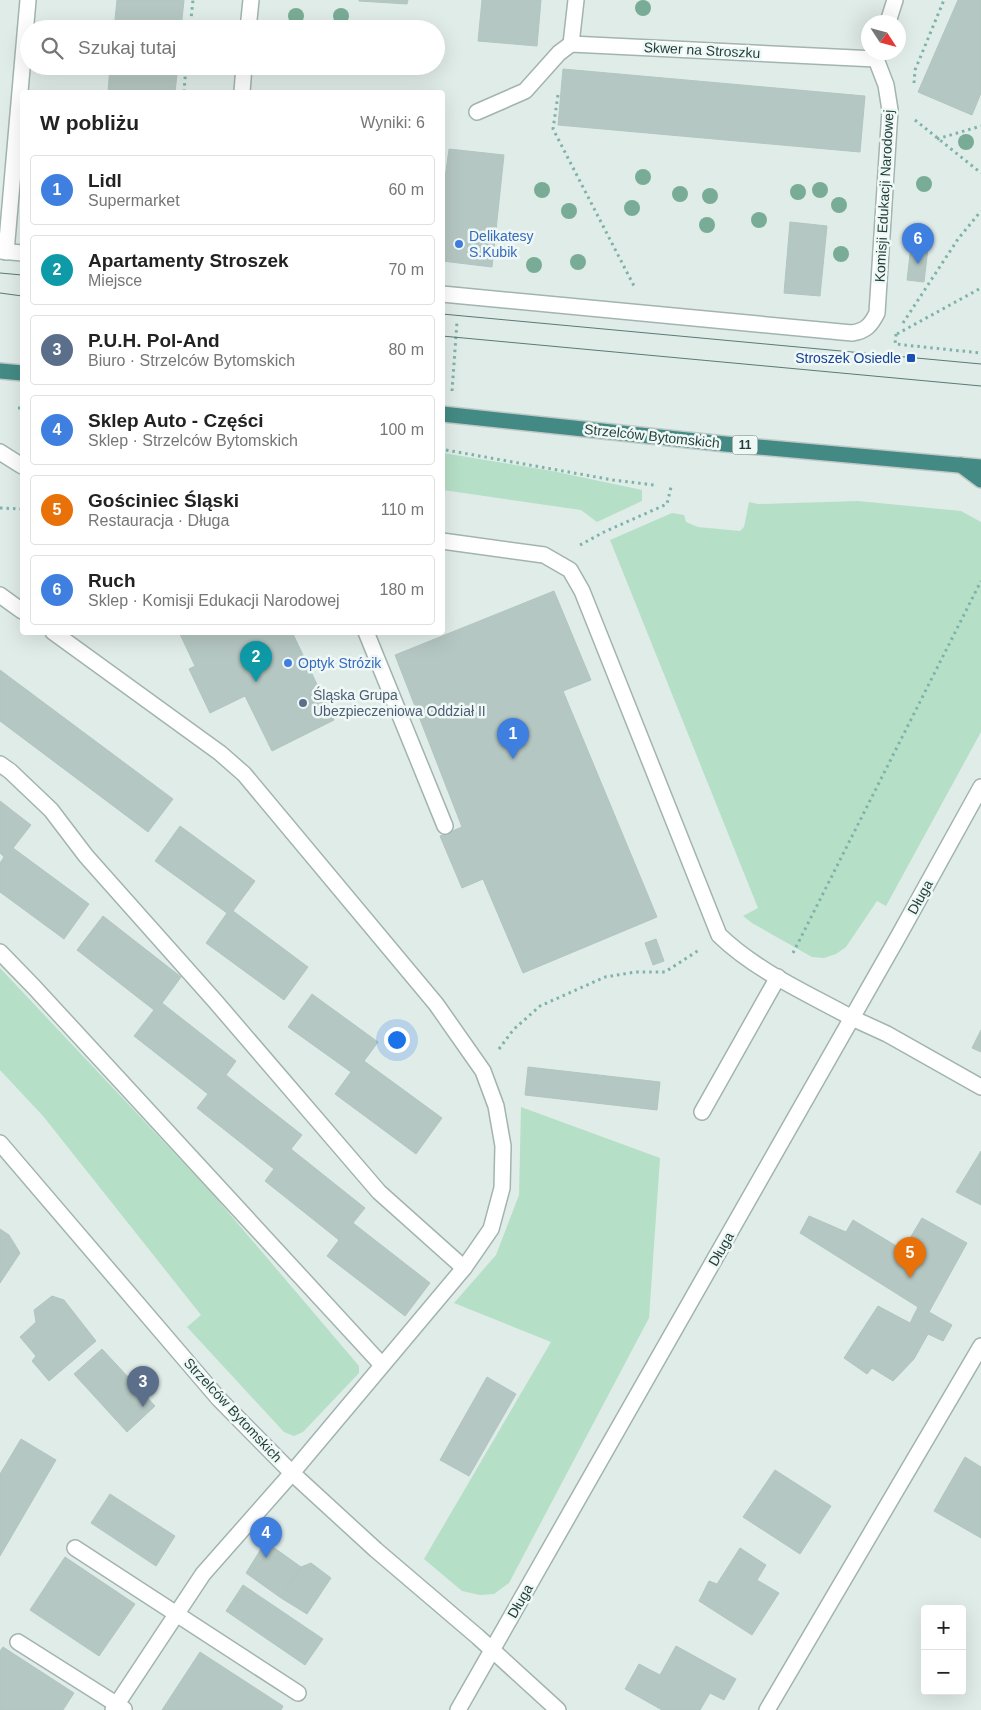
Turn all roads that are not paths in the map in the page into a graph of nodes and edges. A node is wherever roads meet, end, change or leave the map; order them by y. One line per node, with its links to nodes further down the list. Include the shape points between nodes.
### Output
1 (28, 0): 6 (street)
2 (250, 0): 7 (street)
3 (576, 0): 8 (street)
4 (895, 0): 5 (street)
5 (890, 15)
6 (26, 20)
7 (249, 20)
8 (571, 44): 9 (street, Skwer na Stroszku); 14 (street, via 525,91)
9 (861, 55)
10 (878, 60): 17 (street, Komisji Edukacji Narodowej, via 890,110 877,312 861,332)
11 (21, 75): 15 (street)
12 (243, 75): 13 (street)
13 (242, 90)
14 (477, 112)
15 (3, 251): 16 (street)
16 (20, 253)
17 (445, 294)
18 (0, 371): 19 (highway)
19 (20, 373)
20 (446, 414): 23 (highway, Strzelców Bytomskich / 11)
21 (0, 452): 22 (street)
22 (20, 465)
23 (961, 465): 24 (highway, Strzelców Bytomskich / 11); 25 (highway)
24 (981, 467)
25 (981, 480)
26 (445, 541): 35 (street, via 544,556 570,570 582,591 719,935 733,949)
27 (0, 594): 28 (street)
28 (20, 609)
29 (57, 635): 40 (street, via 220,753 244,774 436,1004 483,1071 496,1106 503,1146 502,1188 491,1229)
30 (367, 635): 33 (street)
31 (0, 764): 40 (street, via 51,810 86,856 379,1192)
32 (981, 787): 36 (street, Długa)
33 (445, 826)
34 (0, 952): 42 (street)
35 (778, 977): 36 (street); 38 (street)
36 (852, 1018): 37 (street); 47 (street, Długa)
37 (981, 1087)
38 (702, 1112)
39 (0, 1143): 43 (street, Strzelców Bytomskich, via 219,1399)
40 (464, 1268): 42 (street)
41 (981, 1346): 52 (street)
42 (382, 1365): 43 (street)
43 (292, 1473): 45 (street, via 203,1574); 47 (street, Strzelców Bytomskich)
44 (75, 1548): 45 (street)
45 (176, 1614): 48 (street); 49 (street)
46 (18, 1642): 49 (street)
47 (492, 1650): 50 (street, Długa); 51 (street, Strzelców Bytomskich)
48 (298, 1694)
49 (119, 1708)
50 (458, 1710)
51 (558, 1710)
52 (767, 1710)

